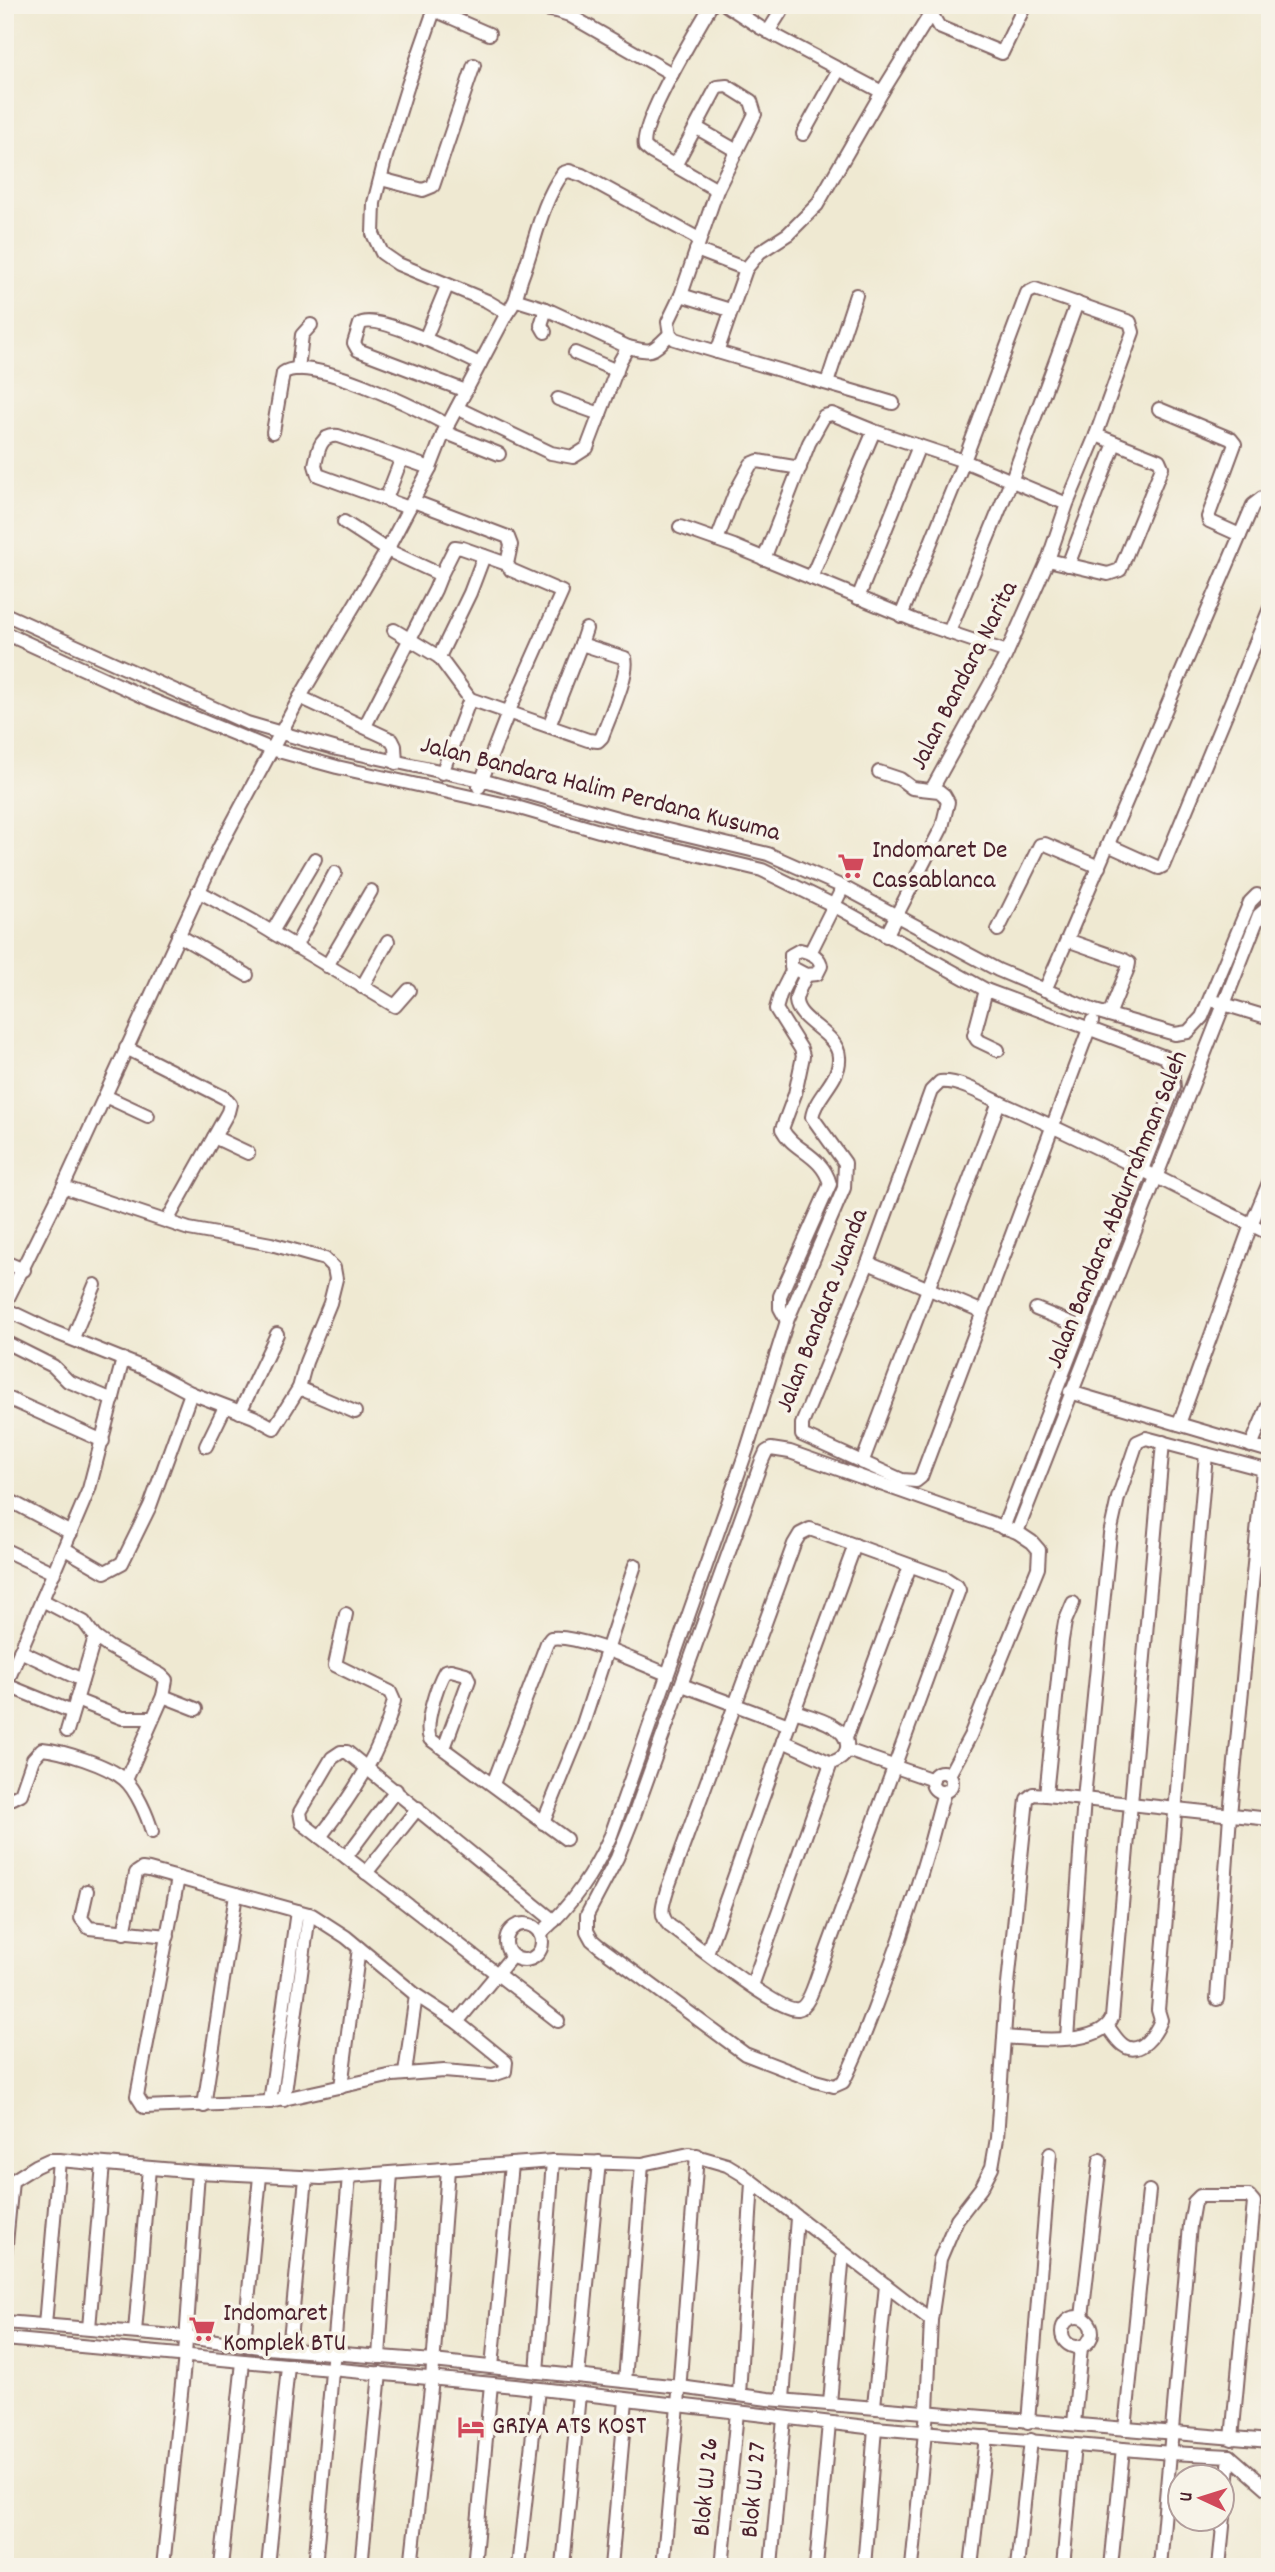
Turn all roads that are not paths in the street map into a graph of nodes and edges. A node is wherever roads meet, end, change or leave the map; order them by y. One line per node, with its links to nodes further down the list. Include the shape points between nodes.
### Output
1 (522, 5): 13 (street, via 569,15)
2 (711, 5): 13 (street)
3 (726, 5): 9 (street)
4 (785, 5): 9 (street)
5 (918, 5): 8 (street)
6 (1025, 5): 8 (street, via 1002,53 939,27)
7 (435, 8): 10 (street); 19 (street)
8 (931, 13): 14 (street)
9 (768, 32): 12 (street)
10 (489, 34)
11 (474, 65): 19 (street, via 433,186 423,190)
12 (839, 69): 14 (street); 16 (street)
13 (672, 74): 18 (street, via 643,142)
14 (882, 92): 22 (street, via 817,205)
15 (697, 128): 17 (street); 17 (street, via 717,87 727,86 754,107 752,123); 18 (street)
16 (803, 134)
17 (737, 151): 20 (street)
18 (675, 166): 20 (street)
19 (381, 179): 23 (street, via 373,233 382,253)
20 (717, 190): 21 (street)
21 (698, 244): 22 (street); 24 (street); 26 (street, via 606,187 569,171 563,173 546,204)
22 (746, 269): 29 (street)
23 (447, 286): 30 (street); 34 (street)
24 (681, 295): 29 (street); 33 (street, via 668,322)
25 (856, 295): 41 (street)
26 (517, 300): 28 (street); 30 (street)
27 (1077, 303): 51 (street, Jalan Bandara Narita, via 1130,321 1133,328); 56 (street, Jalan Bandara Narita, via 1040,289 1027,293); 59 (street)
28 (546, 309): 32 (street, via 541,325); 35 (street)
29 (730, 310): 36 (street)
30 (507, 313): 38 (street)
31 (312, 325): 39 (street, via 302,335)
32 (545, 332)
33 (670, 334): 35 (street, via 653,352); 36 (street)
34 (425, 339): 38 (street); 42 (street, via 366,320 354,343 360,351)
35 (628, 347): 40 (street)
36 (717, 352): 41 (street)
37 (575, 354): 40 (street)
38 (480, 364): 42 (street)
39 (298, 369): 48 (street, via 361,384); 50 (street, via 283,373)
40 (617, 371): 47 (street)
41 (827, 383): 44 (street)
42 (466, 391): 45 (street)
43 (558, 399): 47 (street)
44 (893, 403)
45 (457, 408): 47 (street, via 567,457 587,448); 48 (street)
46 (1159, 409): 65 (street, via 1235,444 1208,517)
47 (600, 414)
48 (446, 428): 54 (street); 57 (street)
49 (874, 431): 53 (street); 58 (street, via 828,415 815,429); 74 (street)
50 (274, 432)
51 (1096, 435): 52 (street); 62 (street, Jalan Bandara Narita)
52 (1115, 443): 72 (street); 72 (street, via 1159,460 1162,467 1120,569 1108,575)
53 (919, 446): 56 (street); 75 (street)
54 (499, 454)
55 (401, 460): 57 (street); 61 (street); 61 (street, via 332,435 324,438 315,469 318,475)
56 (964, 461): 59 (street); 78 (street)
57 (422, 466): 61 (street)
58 (800, 468): 66 (street, via 758,461 751,464); 69 (street)
59 (1012, 479): 62 (street); 81 (street)
60 (1270, 500): 65 (street, via 1262,498 1253,505)
61 (400, 503): 67 (street); 71 (street, via 508,537)
62 (1067, 504): 70 (street, Jalan Bandara Narita)
63 (344, 522): 67 (street)
64 (680, 527): 66 (street)
65 (1240, 535): 102 (street)
66 (717, 540): 69 (street)
67 (380, 545): 73 (street); 88 (street)
68 (484, 556): 71 (street); 73 (street, via 455,547); 86 (street)
69 (764, 559): 74 (street)
70 (1048, 560): 72 (street); 85 (street, Jalan Bandara Narita)
71 (507, 564): 91 (street, via 562,592)
72 (1068, 565)
73 (441, 575): 83 (street)
74 (811, 578): 75 (street)
75 (858, 598): 78 (street)
76 (1270, 608): 102 (street, via 1163,866)
77 (5, 614): 87 (street, Jalan Bandara Halim Perdana Kusuma)
78 (901, 616): 81 (street)
79 (586, 629): 84 (street)
80 (394, 630): 83 (street)
81 (949, 632): 85 (street)
82 (5, 633): 90 (street, Jalan Bandara Halim Perdana Kusuma)
83 (411, 639): 86 (street); 92 (street)
84 (581, 644): 93 (street); 93 (street, via 626,660 602,737 592,741)
85 (1006, 654): 100 (street, Jalan Bandara Narita)
86 (439, 657): 89 (street)
87 (160, 683): 90 (street); 94 (street, Jalan Bandara Halim Perdana Kusuma)
88 (300, 697): 92 (street); 94 (street)
89 (470, 699): 91 (street); 98 (street)
90 (152, 700): 95 (street, Jalan Bandara Halim Perdana Kusuma)
91 (508, 713): 93 (street); 99 (street)
92 (365, 726): 96 (street, via 392,740)
93 (549, 726)
94 (280, 734): 95 (street); 96 (street, Jalan Bandara Halim Perdana Kusuma)
95 (271, 749): 101 (street, Jalan Bandara Halim Perdana Kusuma); 107 (street)
96 (396, 763): 98 (street, Jalan Bandara Halim Perdana Kusuma)
97 (879, 772): 100 (street, via 912,788)
98 (442, 773): 99 (street, Jalan Bandara Halim Perdana Kusuma)
99 (481, 780): 101 (street); 106 (street, Jalan Bandara Halim Perdana Kusuma, via 768,854)
100 (932, 789): 112 (street, Jalan Bandara Narita, via 948,802 946,817)
101 (475, 798): 111 (street, Jalan Bandara Halim Perdana Kusuma, via 762,870)
102 (1108, 845): 104 (street)
103 (315, 859): 114 (street)
104 (1099, 867): 113 (street, via 1041,845); 117 (street)
105 (335, 873): 119 (street)
106 (843, 887): 111 (street); 112 (street, Jalan Bandara Halim Perdana Kusuma)
107 (198, 891): 114 (street); 115 (street)
108 (371, 891): 121 (street)
109 (1263, 893): 110 (street); 129 (street, Jalan Bandara Abdurrahman Saleh, via 1250,902)
110 (1268, 908): 130 (street, Jalan Bandara Abdurrahman Saleh, via 1259,915)
111 (833, 911): 116 (street, Jalan Bandara Halim Perdana Kusuma); 120 (street)
112 (895, 916): 116 (street, Jalan Bandara Narita); 128 (street, Jalan Bandara Halim Perdana Kusuma)
113 (998, 930)
114 (272, 932): 119 (street)
115 (178, 935): 123 (street); 136 (street)
116 (886, 936): 127 (street, Jalan Bandara Halim Perdana Kusuma)
117 (1068, 940): 128 (street); 132 (street, via 1129,964)
118 (388, 941): 125 (street)
119 (295, 947): 121 (street)
120 (810, 953): 122 (street, via 793,953); 124 (street, via 821,966 817,974)
121 (327, 966): 125 (street)
122 (793, 969): 124 (street); 143 (street, via 776,1009 802,1052)
123 (247, 975)
124 (806, 975): 145 (street, via 796,998 798,1008 838,1049 839,1057)
125 (362, 987): 126 (street, via 397,1006)
126 (409, 990)
127 (986, 990): 134 (street, Jalan Bandara Halim Perdana Kusuma); 137 (street, via 974,1035)
128 (1045, 990): 131 (street, Jalan Bandara Halim Perdana Kusuma)
129 (1210, 1000): 130 (street); 135 (street, Jalan Bandara Abdurrahman Saleh, via 1195,1026)
130 (1224, 1003): 133 (street); 140 (street, Jalan Bandara Abdurrahman Saleh)
131 (1095, 1011): 132 (street, Jalan Bandara Halim Perdana Kusuma); 134 (street, Jalan Bandara Juanda)
132 (1109, 1015): 135 (street, Jalan Bandara Halim Perdana Kusuma)
133 (1270, 1018)
134 (1089, 1029): 138 (street, Jalan Bandara Halim Perdana Kusuma); 146 (street, Jalan Bandara Juanda)
135 (1175, 1034)
136 (126, 1048): 141 (street); 147 (street, via 225,1098 229,1108)
137 (998, 1049)
138 (1160, 1053): 139 (street, Jalan Bandara Abdurrahman Saleh, via 1172,1069)
139 (1174, 1087): 140 (street); 149 (street, Jalan Bandara Abdurrahman Saleh)
140 (1189, 1093): 150 (street, Jalan Bandara Abdurrahman Saleh)
141 (105, 1097): 144 (street); 153 (street)
142 (999, 1102): 146 (street, Jalan Bandara Juanda); 159 (street, Jalan Bandara Juanda, via 945,1082 935,1086); 162 (street)
143 (789, 1112): 145 (street); 152 (street, via 781,1126 783,1132 818,1163)
144 (148, 1116)
145 (813, 1117): 154 (street, via 845,1163)
146 (1051, 1126): 149 (street, Jalan Bandara Juanda); 166 (street, Jalan Bandara Juanda)
147 (214, 1137): 148 (street); 155 (street)
148 (247, 1153)
149 (1142, 1169): 150 (street, Jalan Bandara Juanda); 168 (street, Jalan Bandara Abdurrahman Saleh)
150 (1156, 1175): 156 (street, Jalan Bandara Juanda); 174 (street, Jalan Bandara Abdurrahman Saleh)
151 (1270, 1180): 156 (street)
152 (830, 1184): 154 (street); 167 (street, via 780,1296)
153 (63, 1186): 155 (street); 160 (street)
154 (844, 1188): 167 (street)
155 (167, 1221): 173 (street, via 325,1259 334,1268 330,1303)
156 (1251, 1225): 157 (street, Jalan Bandara Juanda); 182 (street)
157 (1270, 1234)
158 (5, 1262): 160 (street)
159 (868, 1263): 162 (street); 189 (street, Jalan Bandara Juanda, via 801,1430 805,1437)
160 (24, 1270): 163 (street)
161 (95, 1285): 170 (street)
162 (928, 1289): 166 (street); 189 (street)
163 (5, 1304)
164 (5, 1309): 170 (street)
165 (1036, 1309): 168 (street)
166 (981, 1311): 189 (street, Jalan Bandara Juanda, via 920,1477 902,1480)
167 (787, 1321): 208 (street)
168 (1081, 1326): 192 (street, Jalan Bandara Abdurrahman Saleh)
169 (278, 1334): 180 (street)
170 (73, 1338): 172 (street)
171 (5, 1342): 177 (street, via 53,1366 68,1381)
172 (123, 1359): 175 (street); 177 (street)
173 (299, 1388): 180 (street, via 274,1428); 181 (street)
174 (1070, 1392): 182 (street); 193 (street, Jalan Bandara Abdurrahman Saleh)
175 (191, 1393): 179 (street); 196 (street, via 150,1506 121,1563 105,1572)
176 (5, 1397): 183 (street)
177 (113, 1400): 183 (street)
178 (1270, 1401): 186 (street)
179 (225, 1407): 180 (street); 185 (street)
180 (240, 1412)
181 (355, 1412)
182 (1179, 1424): 186 (street)
183 (103, 1441): 194 (street)
184 (1163, 1442): 188 (street); 234 (street, via 1143,1438 1137,1442 1113,1515); 235 (street)
185 (206, 1446)
186 (1251, 1446): 187 (street)
187 (1270, 1451)
188 (1206, 1454): 190 (street); 237 (street)
189 (862, 1463)
190 (1267, 1470): 238 (street)
191 (5, 1497): 194 (street)
192 (1003, 1528): 193 (street); 210 (street, via 801,1455 771,1449 761,1464)
193 (1017, 1532): 226 (street, via 1039,1550 1038,1569 970,1736)
194 (71, 1533): 196 (street)
195 (855, 1545): 199 (street); 213 (street, via 814,1530 800,1534); 216 (street)
196 (65, 1549): 200 (street)
197 (5, 1550): 200 (street)
198 (635, 1565): 205 (street)
199 (910, 1566): 221 (street); 224 (street, via 945,1578 959,1590)
200 (54, 1573): 201 (street)
201 (43, 1600): 204 (street, via 84,1622); 206 (street)
202 (1073, 1603): 232 (street, via 1062,1640)
203 (346, 1614): 225 (street, via 335,1665 390,1692 393,1698)
204 (95, 1637): 209 (street); 212 (street, via 161,1675 166,1680)
205 (607, 1650): 208 (street); 229 (street, via 560,1637 548,1640); 240 (street)
206 (20, 1651): 207 (street); 209 (street)
207 (10, 1664): 211 (street)
208 (667, 1674): 250 (street, via 611,1835 580,1892)
209 (82, 1680): 214 (street)
210 (682, 1685): 213 (street); 231 (street, via 621,1848 587,1915 587,1931 599,1946 732,2045 771,2065 830,2085 843,2082 895,1954 927,1862)
211 (6, 1686): 214 (street)
212 (163, 1696): 215 (street); 217 (street)
213 (735, 1705): 218 (street); 255 (street, via 662,1904 664,1921)
214 (74, 1706): 217 (street, via 122,1718); 219 (street)
215 (196, 1709)
216 (794, 1711): 218 (street); 221 (street, via 841,1730)
217 (152, 1718): 227 (street)
218 (789, 1725): 220 (street)
219 (67, 1731)
220 (783, 1741): 223 (street); 255 (street)
221 (846, 1744): 223 (street, via 843,1757); 224 (street)
222 (444, 1748): 222 (street, via 469,1680 466,1674 451,1670 441,1679 427,1725 429,1739); 229 (street)
223 (831, 1763): 258 (street)
224 (893, 1765): 228 (street); 258 (street, via 806,2002 800,2009 791,2009)
225 (367, 1766): 230 (street); 242 (street); 242 (street, via 347,1752 332,1758 300,1812 302,1823)
226 (949, 1775): 228 (street, via 940,1773); 231 (street, via 952,1784)
227 (126, 1780): 233 (street, via 85,1760 42,1749 33,1759 21,1794); 241 (street)
228 (933, 1780): 231 (street, via 935,1789)
229 (494, 1784): 240 (street)
230 (396, 1790): 236 (street); 244 (street)
231 (944, 1792)
232 (1045, 1795): 234 (street); 265 (street, via 1030,1795 1026,1804)
233 (5, 1796)
234 (1084, 1798): 235 (street); 266 (street)
235 (1130, 1802): 237 (street); 264 (street)
236 (418, 1808): 245 (street); 250 (street)
237 (1174, 1808): 238 (street); 264 (street, via 1158,2010 1161,2020 1156,2033 1132,2049 1122,2045)
238 (1230, 1815): 239 (street); 260 (street)
239 (1270, 1819)
240 (543, 1823): 243 (street)
241 (152, 1832)
242 (320, 1837): 244 (street)
243 (566, 1839)
244 (346, 1857): 245 (street)
245 (366, 1873): 257 (street)
246 (178, 1878): 248 (street); 251 (street, via 138,1871); 253 (street)
247 (87, 1891): 251 (street, via 83,1924)
248 (236, 1894): 249 (street); 271 (street)
249 (303, 1913): 254 (street); 261 (street)
250 (555, 1921): 252 (street)
251 (124, 1933): 253 (street)
252 (540, 1934): 256 (street, via 542,1946 535,1957 523,1961); 256 (street, via 532,1926 515,1927 506,1941)
253 (168, 1936): 271 (street, via 138,2100 149,2108)
254 (359, 1948): 259 (street); 268 (street)
255 (708, 1953): 258 (street)
256 (512, 1956): 257 (street)
257 (495, 1974): 262 (street); 263 (street)
258 (752, 1986)
259 (416, 1995): 263 (street); 267 (street)
260 (1217, 1999)
261 (290, 2011): 269 (street); 270 (street)
262 (558, 2021)
263 (457, 2022): 267 (street, via 506,2062 505,2071 493,2075)
264 (1108, 2027): 266 (street)
265 (1004, 2037): 266 (street); 296 (street, via 992,2167 948,2237 940,2259)
266 (1067, 2038)
267 (405, 2073): 268 (street)
268 (341, 2087): 269 (street)
269 (284, 2100): 270 (street)
270 (270, 2102): 271 (street)
271 (204, 2106)
272 (1050, 2154): 337 (street)
273 (697, 2155): 280 (street); 289 (street, via 727,2165); 324 (street)
274 (59, 2160): 278 (street); 288 (street, via 48,2160); 298 (street)
275 (1100, 2160): 295 (street)
276 (553, 2161): 277 (street); 279 (street); 317 (street)
277 (599, 2162): 280 (street); 319 (street)
278 (103, 2164): 281 (street); 299 (street)
279 (511, 2164): 282 (street); 314 (street)
280 (642, 2164): 321 (street)
281 (149, 2168): 283 (street); 300 (street)
282 (448, 2169): 284 (street); 310 (street)
283 (198, 2172): 285 (street); 301 (street)
284 (391, 2173): 286 (street); 309 (street)
285 (260, 2176): 287 (street); 303 (street)
286 (349, 2176): 287 (street); 307 (street)
287 (306, 2178): 306 (street)
288 (9, 2181): 293 (street)
289 (752, 2182): 291 (street); 327 (street)
290 (1149, 2191): 341 (street)
291 (797, 2218): 292 (street); 328 (street)
292 (843, 2253): 294 (street); 330 (street)
293 (5, 2254)
294 (886, 2285): 296 (street); 332 (street)
295 (1082, 2317): 304 (street, via 1093,2329 1092,2337); 304 (street, via 1067,2320 1062,2327 1066,2343)
296 (932, 2320): 334 (street)
297 (11, 2322): 298 (street); 302 (street)
298 (45, 2325): 299 (street)
299 (89, 2328): 300 (street)
300 (135, 2332): 301 (street)
301 (187, 2337): 303 (street); 308 (street)
302 (10, 2339): 308 (street)
303 (244, 2343): 305 (street)
304 (1081, 2347): 339 (street)
305 (267, 2348): 306 (street); 312 (street)
306 (289, 2349): 307 (street)
307 (335, 2354): 309 (street); 315 (street)
308 (185, 2355): 311 (street); 353 (street)
309 (379, 2357): 310 (street)
310 (433, 2361): 314 (street); 320 (street)
311 (243, 2362): 312 (street); 354 (street)
312 (266, 2364): 313 (street)
313 (288, 2366): 315 (street); 355 (street)
314 (492, 2367): 316 (street)
315 (333, 2369): 318 (street); 356 (street)
316 (516, 2370): 317 (street); 323 (street)
317 (537, 2372): 319 (street)
318 (380, 2373): 320 (street); 357 (street)
319 (578, 2376): 321 (street)
320 (432, 2379): 322 (street); 358 (street)
321 (625, 2381): 324 (street)
322 (491, 2384): 323 (street); 359 (street)
323 (515, 2386): 325 (street)
324 (680, 2387): 327 (street); 331 (street)
325 (538, 2389): 326 (street); 360 (street)
326 (579, 2394): 329 (street); 361 (street)
327 (739, 2395): 328 (street)
328 (777, 2399): 330 (street); 335 (street)
329 (626, 2400): 331 (street); 362 (street)
330 (830, 2403): 332 (street)
331 (678, 2405): 333 (street); 363 (street)
332 (874, 2406): 334 (street)
333 (737, 2412): 335 (street); 364 (street, Blok UJ 26)
334 (927, 2412): 337 (street); 342 (street)
335 (769, 2417): 336 (street)
336 (784, 2418): 338 (street); 365 (street, Blok UJ 27)
337 (1028, 2422): 339 (street)
338 (829, 2423): 340 (street); 366 (street)
339 (1074, 2424): 341 (street)
340 (875, 2428): 342 (street); 367 (street)
341 (1125, 2429): 343 (street)
342 (926, 2432): 344 (street); 368 (street)
343 (1172, 2433): 345 (street); 345 (street, via 1194,2203 1200,2196 1249,2196 1254,2213); 350 (street)
344 (986, 2437): 346 (street); 369 (street)
345 (1232, 2438): 347 (street)
346 (1031, 2441): 348 (street); 370 (street)
347 (1270, 2441)
348 (1074, 2445): 349 (street); 371 (street)
349 (1123, 2449): 350 (street); 372 (street)
350 (1171, 2453): 351 (street); 373 (street)
351 (1230, 2456): 352 (street); 374 (street)
352 (1270, 2491)
353 (163, 2567)
354 (221, 2567)
355 (268, 2567)
356 (315, 2567)
357 (361, 2567)
358 (411, 2567)
359 (474, 2567)
360 (517, 2567)
361 (563, 2567)
362 (611, 2567)
363 (663, 2567)
364 (722, 2567)
365 (771, 2567)
366 (816, 2567)
367 (864, 2567)
368 (912, 2567)
369 (971, 2567)
370 (1017, 2567)
371 (1063, 2567)
372 (1111, 2567)
373 (1160, 2567)
374 (1219, 2567)

